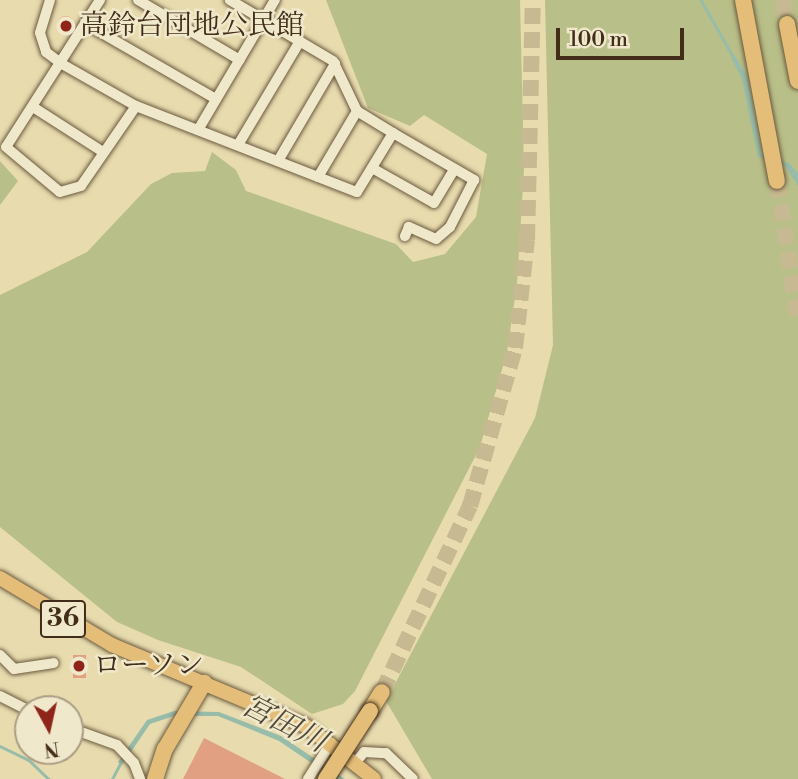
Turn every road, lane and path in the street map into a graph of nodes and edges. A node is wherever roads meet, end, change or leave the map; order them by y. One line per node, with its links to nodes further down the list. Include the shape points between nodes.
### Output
1 (50, 0): 12 (street, via 40,33 46,52)
2 (100, 0): 8 (street)
3 (138, 0): 11 (street)
4 (230, 0): 7 (street)
5 (275, 0): 7 (street)
6 (743, 0): 27 (highway)
7 (264, 19): 10 (street); 11 (street)
8 (86, 24): 12 (street); 15 (street)
9 (787, 27): 14 (highway)
10 (300, 41): 13 (street); 21 (street)
11 (240, 60): 15 (street)
12 (62, 64): 16 (street); 17 (street)
13 (335, 64): 18 (street); 23 (street)
14 (798, 82)
15 (216, 99): 19 (street)
16 (136, 106): 19 (street); 22 (street)
17 (33, 107): 22 (street); 22 (street, via 6,147 60,192 81,187)
18 (357, 111): 20 (street); 26 (street)
19 (198, 130): 21 (street)
20 (393, 133): 24 (street); 25 (street)
21 (238, 145): 23 (street)
22 (103, 152)
23 (278, 160): 26 (street)
24 (372, 168): 25 (street, via 434,203); 26 (street, via 357,192)
25 (454, 170): 28 (street, via 474,180 450,227 436,239 409,227)
26 (318, 177)
27 (777, 181)
28 (405, 236)
29 (0, 578): 32 (main road, 36, via 112,645)
30 (1, 659): 31 (street, via 14,669)
31 (54, 663)
32 (204, 682): 35 (main road, 36, via 282,714); 37 (highway)
33 (382, 692): 38 (highway, bridge)
34 (84, 734): 39 (street, via 122,750)
35 (327, 749): 36 (main road, 36); 38 (street)
36 (356, 762): 40 (main road, 36); 41 (street, via 364,752 386,753)
37 (156, 774)
38 (315, 778)
39 (140, 779)
40 (374, 779)
41 (413, 779)

